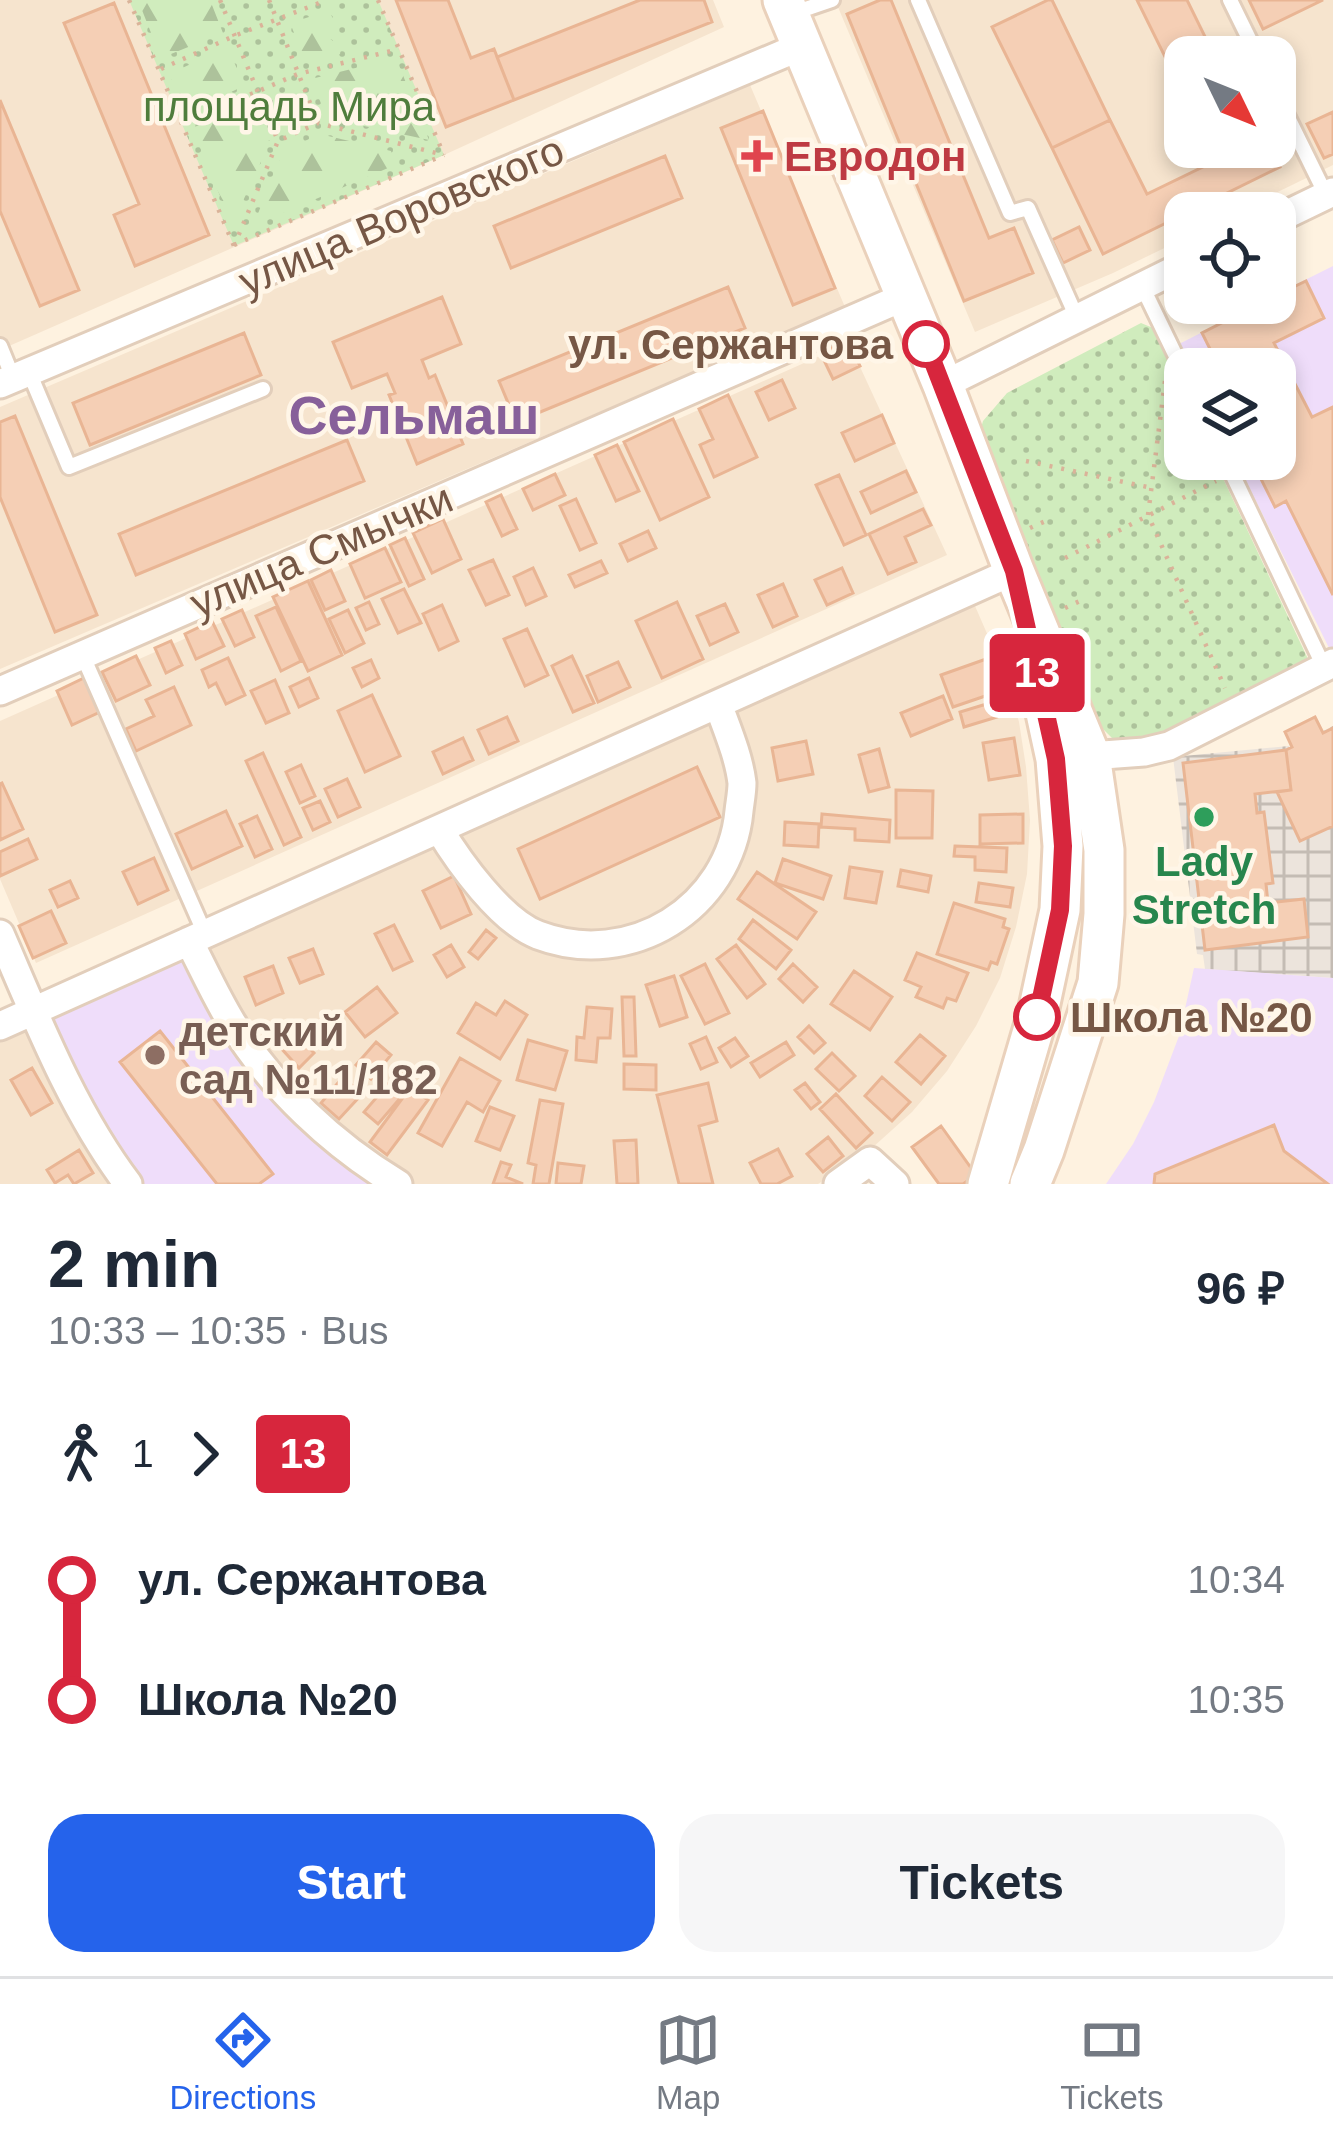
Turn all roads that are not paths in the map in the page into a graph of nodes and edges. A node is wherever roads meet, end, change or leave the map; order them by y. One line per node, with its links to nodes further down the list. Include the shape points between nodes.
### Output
1 (832, 0): 4 (lane)
2 (918, 0): 12 (lane, via 1010,214 1028,208)
3 (1230, 0): 5 (lane)
4 (791, 20): 11 (street); 15 (street, улица Воровского)
5 (1248, 36)
6 (1296, 131): 7 (lane)
7 (1329, 194): 8 (street)
8 (1296, 210)
9 (1164, 275): 10 (street)
10 (1142, 286): 12 (street); 14 (lane)
11 (906, 296): 16 (street); 20 (street, улица Смычки)
12 (1077, 318): 16 (street)
13 (0, 346): 15 (lane)
14 (1172, 348)
15 (14, 378): 17 (lane, via 68,466)
16 (943, 385): 19 (street)
17 (263, 389)
18 (1235, 480): 21 (lane)
19 (1014, 571): 23 (street); 24 (street)
20 (82, 654): 22 (street, улица Смычки); 27 (lane)
21 (1328, 665): 24 (street, via 1169,746)
22 (0, 692)
23 (718, 704): 25 (street); 25 (street, via 742,784 737,835 716,881 680,917 634,940 584,945 535,934 495,904)
24 (1073, 757): 28 (street); 29 (street, via 1104,850)
25 (439, 829): 27 (street)
26 (0, 934): 30 (street)
27 (197, 937): 30 (street); 33 (street, via 232,1024 271,1076 323,1130)
28 (1052, 951): 29 (street); 36 (street)
29 (1100, 963): 37 (street)
30 (33, 1011): 31 (street); 32 (street)
31 (0, 1026)
32 (128, 1184)
33 (398, 1184)
34 (838, 1184): 35 (street, via 870,1161)
35 (895, 1184)
36 (988, 1184)
37 (1030, 1184)

